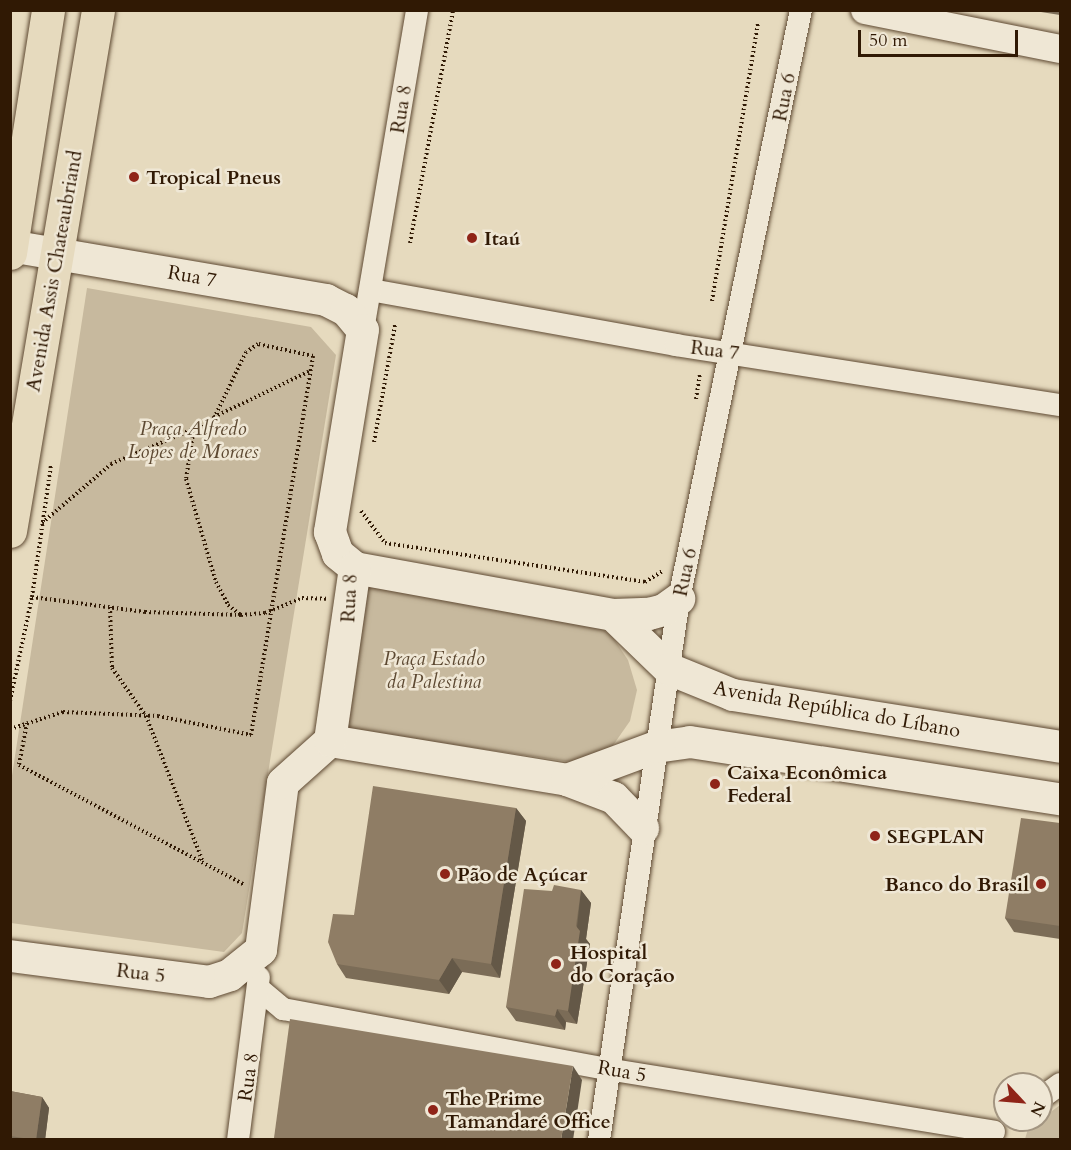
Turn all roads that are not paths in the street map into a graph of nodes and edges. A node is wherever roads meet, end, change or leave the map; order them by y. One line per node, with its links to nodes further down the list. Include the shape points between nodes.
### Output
1 (48, 10): 7 (main road)
2 (98, 10): 8 (main road, Avenida Assis Chateaubriand)
3 (417, 10): 9 (street, Rua 8)
4 (801, 10): 11 (street, Rua 6)
5 (865, 10): 6 (street)
6 (1060, 49)
7 (11, 248): 8 (main road, Rua 7)
8 (56, 254): 10 (main road, Rua 7, via 326,300 346,310); 13 (main road, Avenida Assis Chateaubriand)
9 (371, 290): 10 (street, Rua 8); 11 (street, Rua 7, via 676,345)
10 (363, 330): 14 (main road, Rua 8, via 330,532 338,554)
11 (733, 351): 12 (street, Rua 7); 15 (street, Rua 6)
12 (1060, 405)
13 (10, 531)
14 (355, 568): 16 (main road); 18 (main road, Rua 8)
15 (679, 599): 16 (main road, via 664,610 649,614); 17 (street, Rua 6)
16 (613, 615): 17 (main road, Avenida República do Líbano)
17 (669, 669): 19 (street, Rua 6); 20 (main road, Avenida República do Líbano, via 733,695)
18 (330, 741): 21 (main road); 24 (main road, Rua 8, via 283,783)
19 (656, 747): 21 (main road); 22 (main road, via 690,742 728,746); 23 (street, Rua 6)
20 (1060, 747)
21 (567, 780): 23 (main road, via 614,798)
22 (1060, 799)
23 (643, 828): 27 (street, Rua 6)
24 (261, 950): 25 (main road, Rua 5, via 230,975 209,982); 26 (street, Rua 8)
25 (10, 956)
26 (258, 988): 27 (street, Rua 5, via 284,1009); 29 (street, Rua 8)
27 (607, 1069): 28 (street, Rua 5); 30 (street, Rua 6)
28 (993, 1130)
29 (238, 1140)
30 (599, 1140)

